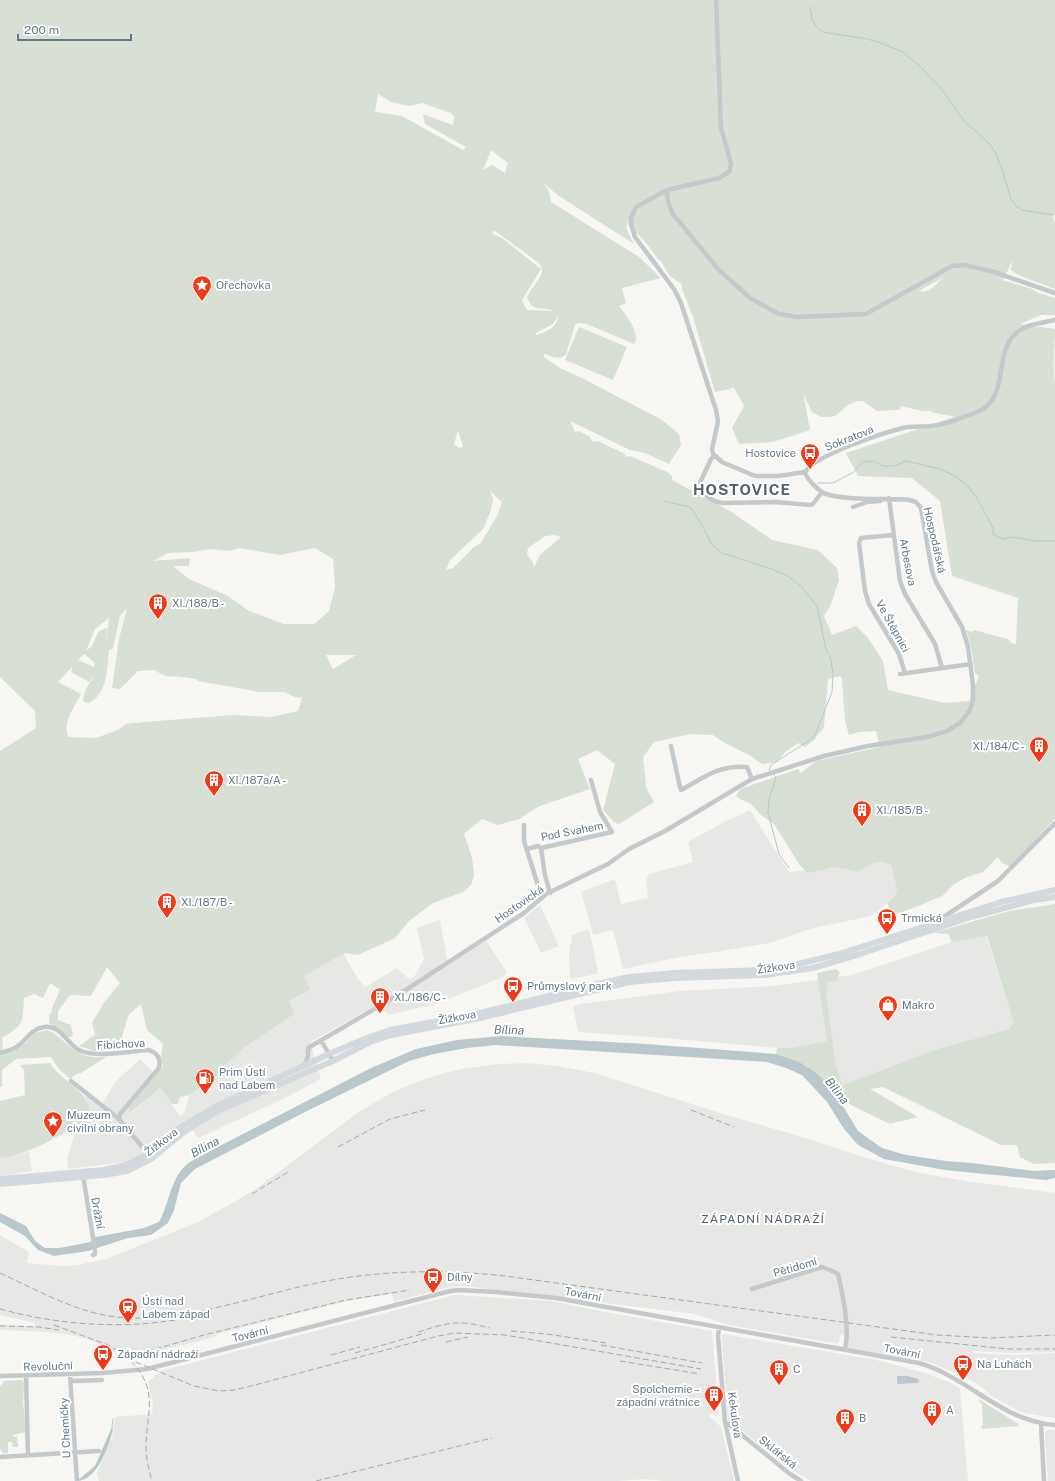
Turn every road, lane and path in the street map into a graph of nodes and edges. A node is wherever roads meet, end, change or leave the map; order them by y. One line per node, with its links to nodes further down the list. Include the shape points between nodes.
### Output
1 (716, 0): 2 (street, via 721,128 730,167 728,172 719,178)
2 (667, 190): 3 (street, via 668,202 674,214 718,270 750,298 780,314 798,317 866,314 952,266 964,265 992,271); 5 (street, via 636,207 631,224 635,237 674,289 681,303 716,410 718,421 712,449)
3 (1055, 293)
4 (1055, 320): 6 (street, Sokratova, via 1036,323 1015,334 1004,355 996,394 990,404 981,410 952,422 904,428 867,440 832,454)
5 (715, 456): 6 (street, via 722,462 755,476); 7 (street, via 711,459 700,485 696,487 714,501 810,505)
6 (804, 472): 7 (street, via 807,479)
7 (822, 492): 8 (street, Hospodářská)
8 (888, 498): 9 (street); 10 (street, Arbesova); 11 (street, Hospodářská, via 910,500 921,508 932,571 962,627)
9 (853, 507)
10 (894, 535): 12 (street, Arbesova, via 900,581 935,644); 13 (street, Ve Štěpnici, via 861,538 859,543 870,604 899,654)
11 (971, 664): 12 (street); 16 (street, Hospodářská, via 973,695 970,710 960,723 947,731 917,740 868,746 824,756)
12 (942, 668): 13 (street)
13 (906, 673): 14 (street)
14 (900, 674)
15 (671, 746): 16 (street, via 681,790 719,769 728,767 747,767)
16 (752, 779): 23 (street, Hostovická, via 608,864)
17 (591, 780): 20 (street, Pod Svahem, via 600,812 612,832)
18 (1055, 823): 26 (street, Žižkova, via 998,881)
19 (524, 825): 21 (street, Pod Svahem)
20 (540, 848): 21 (street, Pod Svahem, via 538,846); 23 (street)
21 (527, 849): 25 (street, Pod Svahem)
22 (1055, 890): 26 (main road, Žižkova, via 1001,902)
23 (550, 893): 25 (street, Hostovická)
24 (1055, 896): 30 (main road, Žižkova, via 971,917 813,968 779,974 650,980 609,986 486,1017 391,1035 370,1042)
25 (542, 898): 27 (street, Hostovická, via 524,913 395,997)
26 (938, 921): 29 (main road, Žižkova, via 811,962 765,970 629,977 486,1012 390,1030)
27 (321, 1040): 29 (street); 31 (street, Hostovická, via 308,1048)
28 (0, 1053): 33 (street, Fibichova, via 15,1048 33,1030 49,1026 60,1031 80,1051 91,1054 149,1050 154,1052 158,1055 160,1068)
29 (329, 1054): 30 (street); 31 (main road, Žižkova)
30 (333, 1061): 35 (main road, Žižkova, via 218,1111 137,1166 116,1173)
31 (305, 1066): 34 (main road, Žižkova, via 217,1106 182,1126)
32 (70, 1081): 33 (street)
33 (118, 1119): 34 (street)
34 (148, 1154): 35 (main road, Žižkova, via 120,1167)
35 (82, 1174): 36 (main road, Žižkova); 37 (main road, Žižkova); 38 (street, Drážní, via 93,1233)
36 (0, 1179)
37 (0, 1184)
38 (93, 1255)
39 (752, 1289): 41 (street, Pětidomí, via 822,1267 838,1274 846,1326)
40 (719, 1328): 41 (street, Tovární); 42 (street, Tovární, via 556,1298 458,1290 139,1371); 48 (street, Kekulova)
41 (845, 1350): 49 (street, Tovární, via 934,1368 949,1374 1016,1415)
42 (98, 1373): 43 (street, Revoluční)
43 (70, 1374): 44 (street, Revoluční); 47 (street, U Chemičky)
44 (26, 1375): 45 (street, Revoluční); 53 (street)
45 (0, 1376)
46 (102, 1380): 47 (street, Revoluční)
47 (71, 1381): 52 (street, U Chemičky)
48 (725, 1422): 56 (street, Sklářská); 57 (street, Kekulova)
49 (1040, 1424): 50 (street, Tovární); 58 (street)
50 (1055, 1425)
51 (99, 1451): 52 (street)
52 (75, 1452): 53 (street); 55 (street, U Chemičky)
53 (28, 1456): 54 (street)
54 (0, 1457)
55 (77, 1480)
56 (798, 1480)
57 (738, 1481)
58 (1044, 1481)

